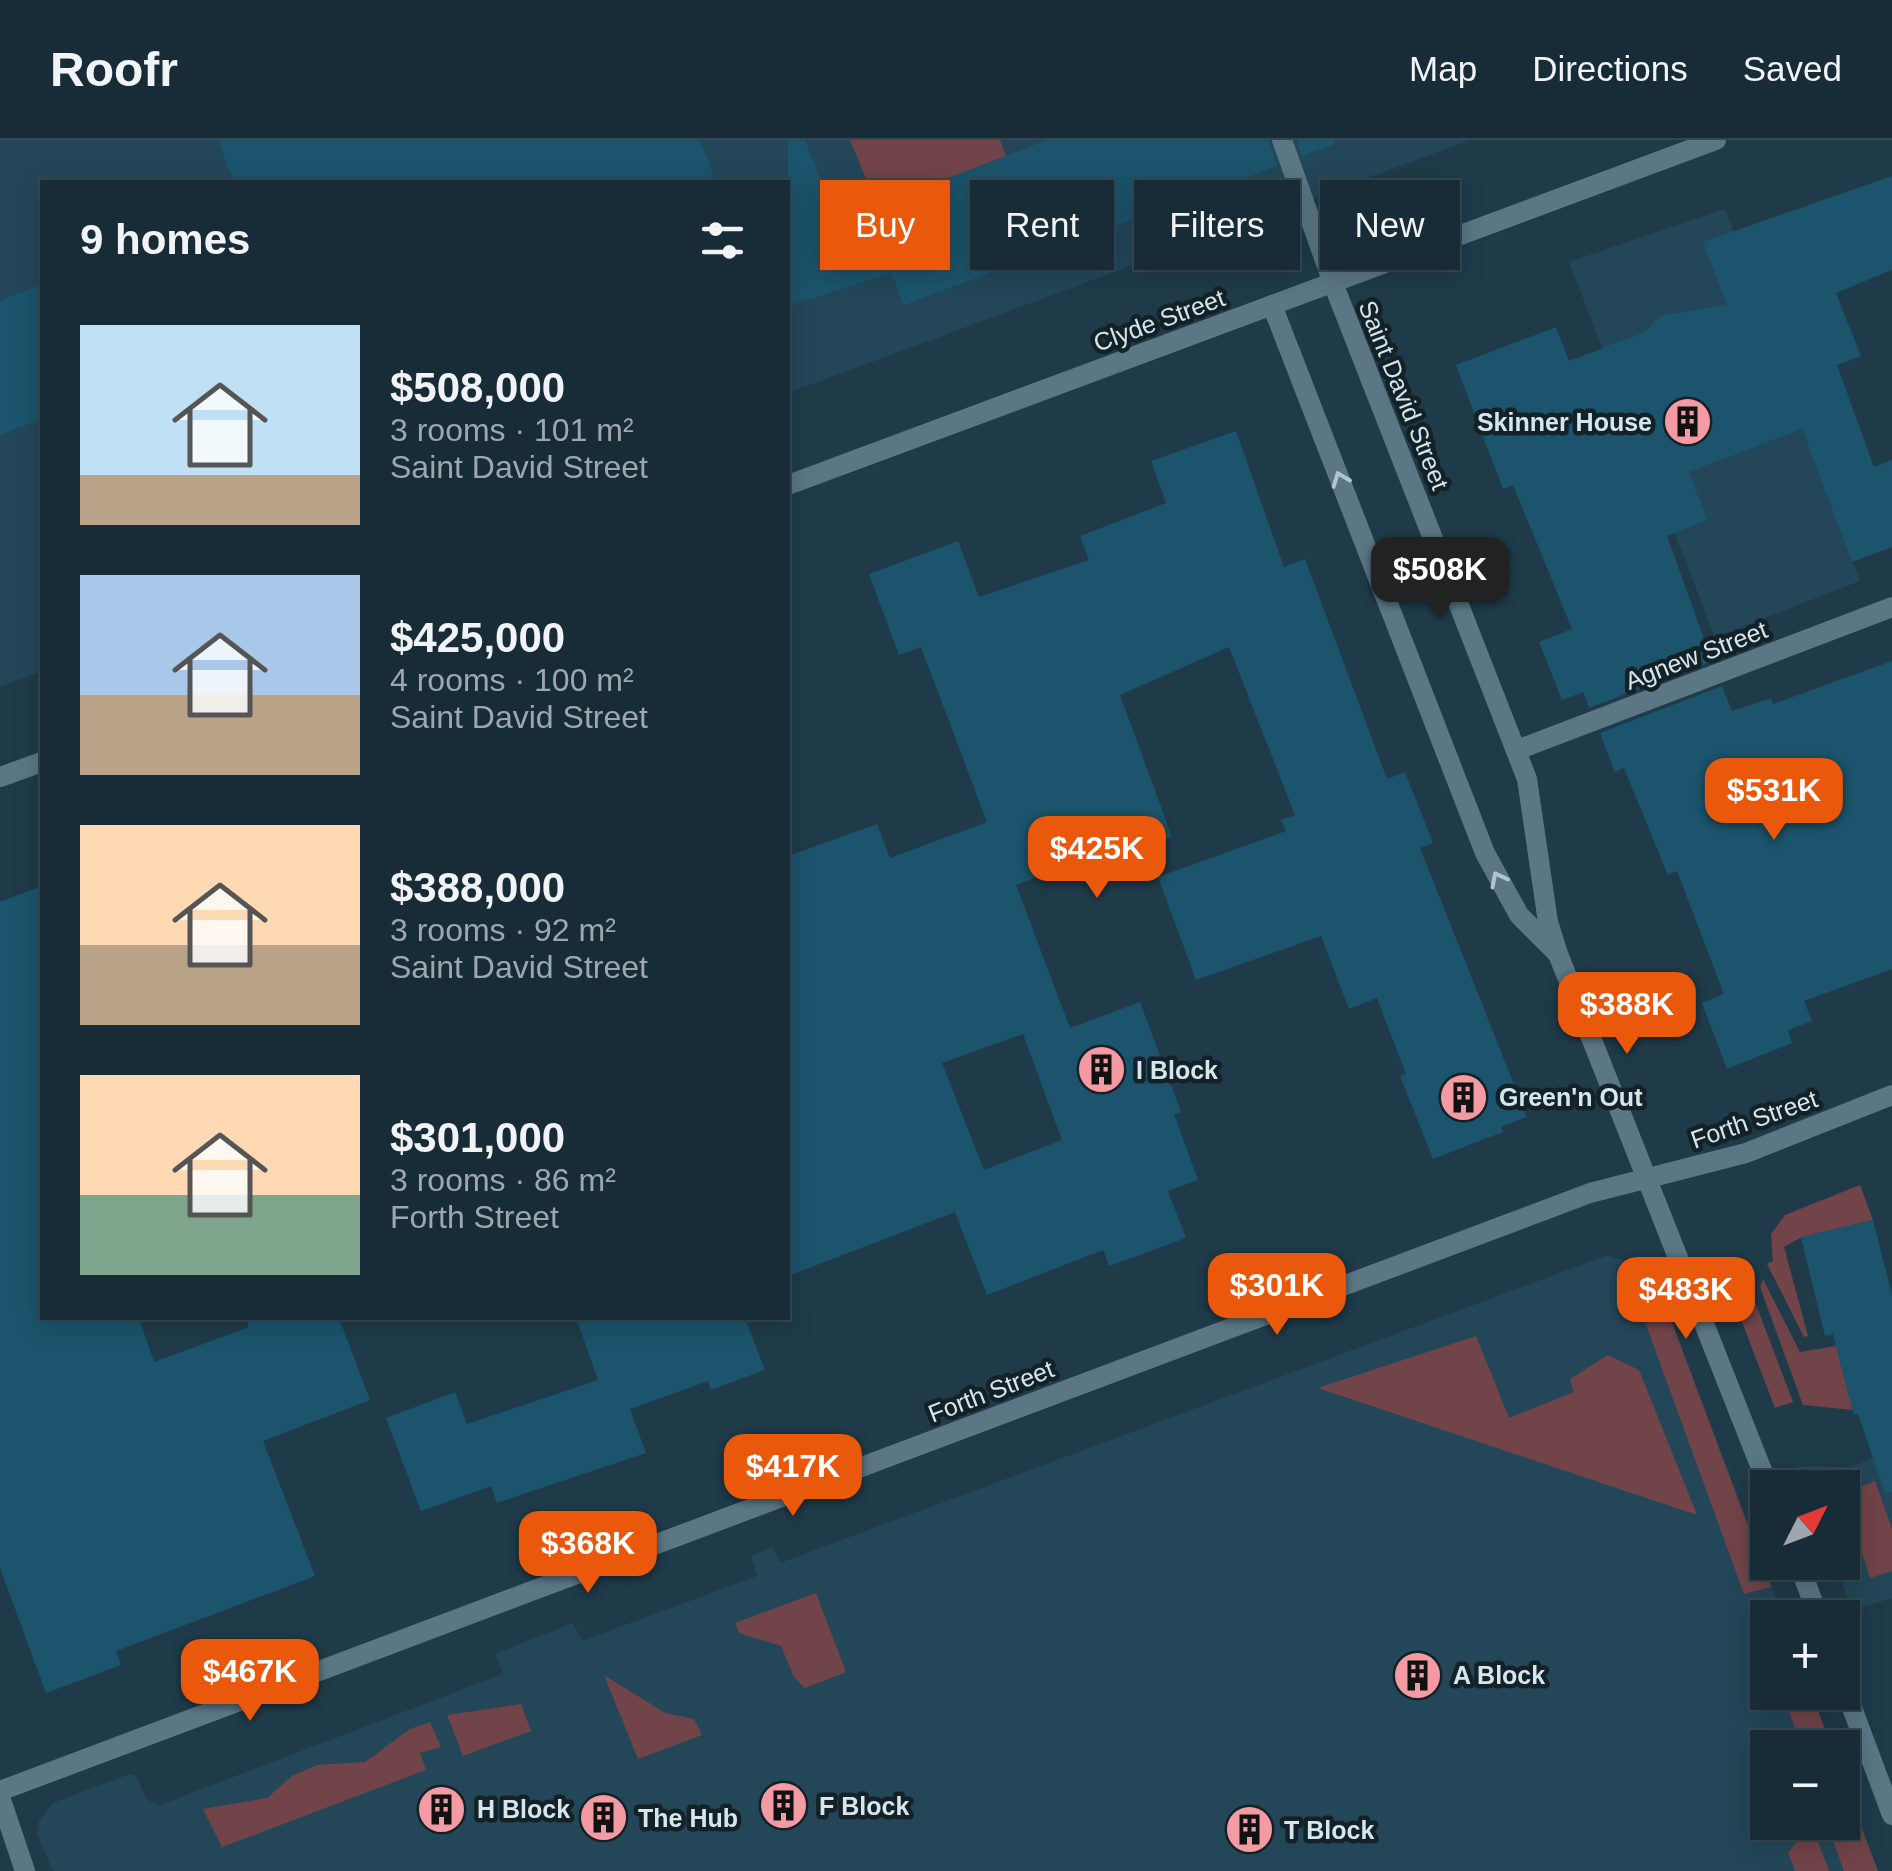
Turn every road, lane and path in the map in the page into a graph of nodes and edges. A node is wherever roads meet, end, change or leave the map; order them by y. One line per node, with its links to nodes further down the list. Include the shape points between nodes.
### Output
1 (1282, 140): 3 (street, Saint David Street)
2 (1716, 140): 3 (street, Clyde Street)
3 (1332, 283): 4 (street, Clyde Street); 7 (street, Saint David Street)
4 (1272, 305): 5 (street, Clyde Street); 10 (street, Saint David Street, one-way to 4, via 1519,915 1485,853)
5 (790, 484)
6 (1892, 607): 7 (street, Agnew Street)
7 (1517, 750): 10 (street, Saint David Street)
8 (40, 763): 9 (street)
9 (0, 778)
10 (1558, 954): 12 (street, Saint David Street)
11 (1892, 1095): 12 (street, Forth Street, via 1746,1153)
12 (1648, 1178): 13 (street, Saint David Street); 15 (street, Forth Street, via 1572,1200)
13 (1762, 1470)
14 (1853, 1710): 16 (street)
15 (0, 1794): 17 (street)
16 (1892, 1815)
17 (25, 1871)

